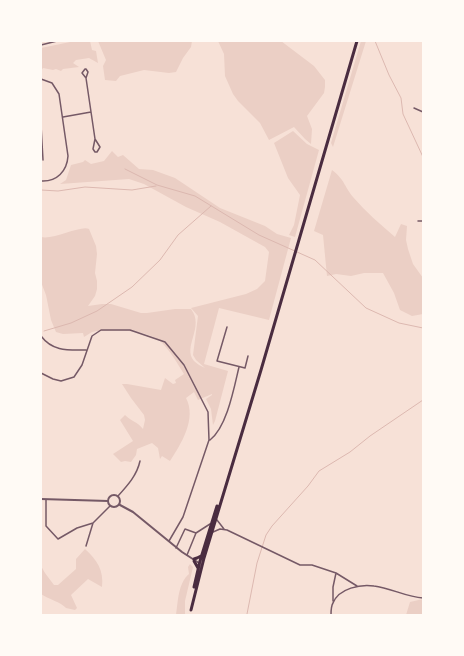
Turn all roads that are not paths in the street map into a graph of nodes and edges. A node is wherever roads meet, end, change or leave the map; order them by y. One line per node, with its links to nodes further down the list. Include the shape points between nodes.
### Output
1 (57, 41): 3 (street)
2 (356, 41): 25 (highway, via 264,363)
3 (52, 42): 4 (street)
4 (41, 45)
5 (86, 78): 8 (street)
6 (41, 79): 10 (street, via 56,87)
7 (414, 108): 9 (street)
8 (91, 112): 10 (street); 12 (street)
9 (423, 112)
10 (63, 117): 14 (street, via 68,151 66,165 57,177)
11 (41, 125): 13 (street)
12 (95, 139): 12 (street, via 93,149 97,152 100,147)
13 (43, 160)
14 (41, 181)
15 (418, 221): 16 (street)
16 (423, 221)
17 (227, 327): 21 (street, via 218,361)
18 (41, 336): 19 (street, via 48,344 60,349)
19 (87, 350): 22 (street, via 80,370 70,379 57,381); 23 (street, via 92,336 101,330 130,330 165,342 184,365 208,412)
20 (248, 356): 21 (street, via 245,368)
21 (239, 367): 23 (street, via 230,404 216,435)
22 (41, 373)
23 (209, 440): 38 (street, via 183,517)
24 (140, 460): 26 (street, via 139,468 132,480)
25 (228, 478): 32 (highway); 34 (highway)
26 (118, 496): 29 (street, via 112,495); 30 (street)
27 (41, 499): 28 (street)
28 (46, 500): 29 (street); 33 (street, via 46,526 58,539 77,528)
29 (108, 501): 31 (street)
30 (120, 505): 31 (street, via 114,508); 38 (street, via 133,512)
31 (110, 506): 33 (street)
32 (216, 517): 35 (street); 37 (highway)
33 (93, 523): 39 (street)
34 (211, 523): 36 (street); 41 (highway)
35 (224, 529): 37 (street); 46 (street, via 300,565 312,565)
36 (196, 533): 40 (street, via 185,529); 42 (street)
37 (211, 534): 44 (highway)
38 (169, 541): 40 (street)
39 (86, 546)
40 (176, 548): 42 (street)
41 (202, 554): 43 (highway); 44 (highway)
42 (187, 556): 43 (street)
43 (194, 560): 44 (street); 45 (highway)
44 (200, 562): 45 (highway); 50 (highway)
45 (198, 568): 50 (highway)
46 (336, 574): 47 (street); 49 (street)
47 (357, 586): 48 (street, via 375,586 414,598); 49 (street, via 343,592)
48 (423, 598)
49 (333, 602): 52 (street)
50 (191, 610): 51 (highway)
51 (191, 615)
52 (331, 615)

